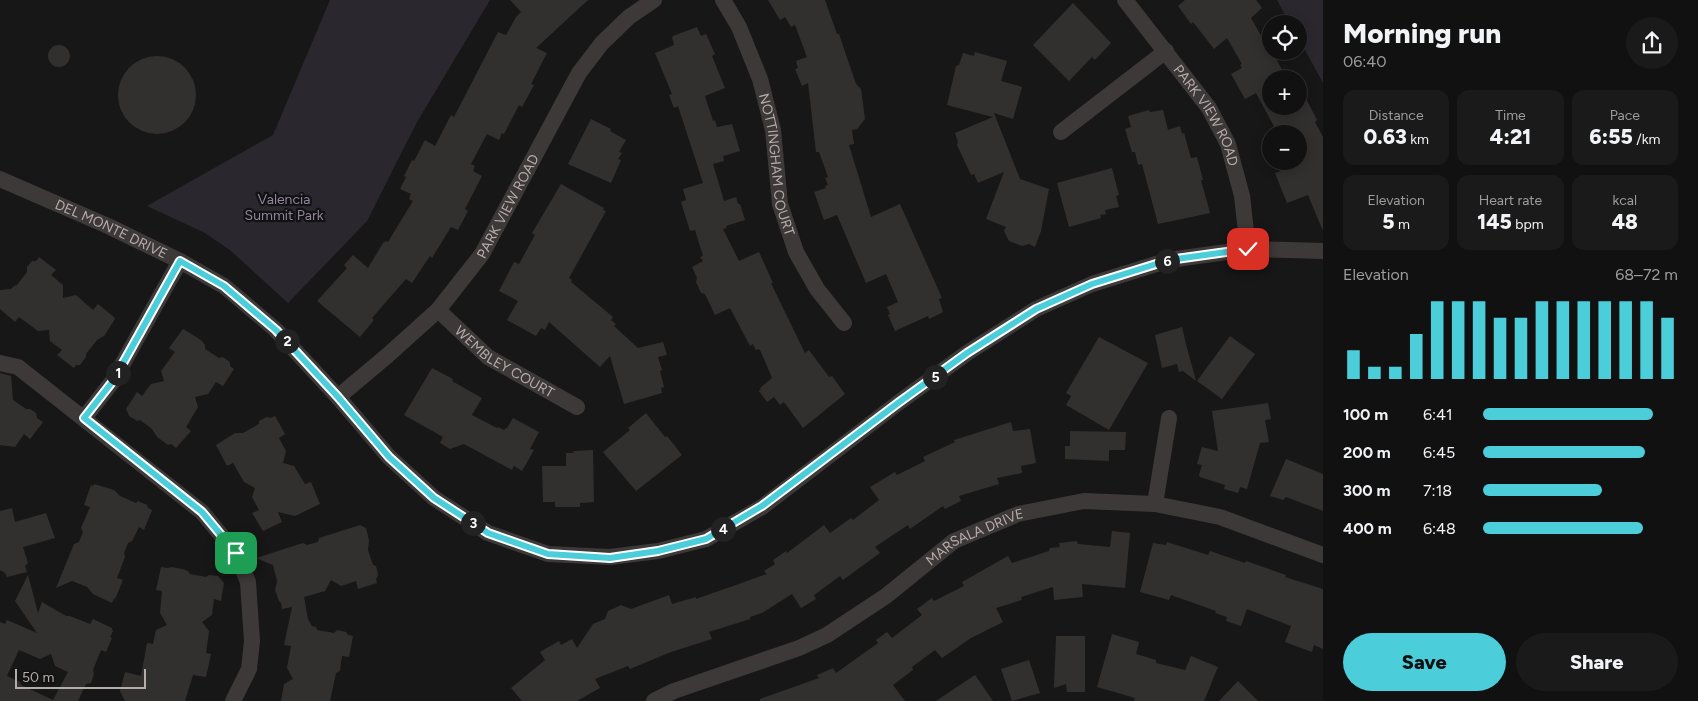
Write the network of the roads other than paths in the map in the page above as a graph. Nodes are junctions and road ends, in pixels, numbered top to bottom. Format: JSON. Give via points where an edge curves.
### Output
{"nodes":[{"id":1,"x":654,"y":0,"type":"edge"},
{"id":2,"x":722,"y":0,"type":"edge"},
{"id":3,"x":1125,"y":0,"type":"edge"},
{"id":4,"x":1166,"y":51,"type":"junction"},
{"id":5,"x":1061,"y":132,"type":"dead end"},
{"id":6,"x":0,"y":179,"type":"edge"},
{"id":7,"x":1248,"y":249,"type":"junction"},
{"id":8,"x":1323,"y":251,"type":"edge"},
{"id":9,"x":180,"y":261,"type":"junction"},
{"id":10,"x":438,"y":310,"type":"junction"},
{"id":11,"x":844,"y":323,"type":"dead end"},
{"id":12,"x":0,"y":363,"type":"edge"},
{"id":13,"x":338,"y":397,"type":"junction"},
{"id":14,"x":578,"y":407,"type":"dead end"},
{"id":15,"x":84,"y":418,"type":"junction"},
{"id":16,"x":1169,"y":418,"type":"dead end"},
{"id":17,"x":1155,"y":504,"type":"junction"},
{"id":18,"x":1323,"y":555,"type":"edge"},
{"id":19,"x":233,"y":701,"type":"edge"},
{"id":20,"x":654,"y":701,"type":"edge"}],
"edges":[{"from":1,"to":10,"type":"street","name":"PARK VIEW ROAD","via":[[629,17],[602,43],[579,73],[482,254]]},
{"from":2,"to":11,"type":"street","name":"NOTTINGHAM COURT","via":[[739,28],[760,79],[773,130],[780,204],[796,252],[817,289]]},
{"from":3,"to":4,"type":"street","name":"PARK VIEW ROAD"},
{"from":4,"to":5,"type":"street"},
{"from":4,"to":7,"type":"street","name":"PARK VIEW ROAD","via":[[1209,108],[1228,144],[1242,196]]},
{"from":6,"to":9,"type":"street","name":"DEL MONTE DRIVE"},
{"from":7,"to":8,"type":"street","name":"DEL MONTE DRIVE"},
{"from":7,"to":13,"type":"street","name":"DEL MONTE DRIVE","via":[[1169,260],[1092,284],[1036,309],[967,353],[762,506],[706,539],[658,551],[610,558],[548,554],[488,533],[434,498],[389,457]]},
{"from":9,"to":13,"type":"street","name":"DEL MONTE DRIVE","via":[[224,286],[276,330]]},
{"from":9,"to":15,"type":"street","via":[[113,381]]},
{"from":10,"to":13,"type":"street","name":"PARK VIEW ROAD"},
{"from":10,"to":14,"type":"street","name":"WEMBLEY COURT","via":[[488,357]]},
{"from":12,"to":15,"type":"street","via":[[18,367]]},
{"from":15,"to":19,"type":"street","via":[[202,512],[236,553],[248,582],[252,641],[249,669]]},
{"from":16,"to":17,"type":"street"},
{"from":17,"to":18,"type":"street","name":"MARSALA DRIVE","via":[[1220,517]]},
{"from":17,"to":20,"type":"street","name":"MARSALA DRIVE","via":[[1084,500],[1018,514],[954,541],[886,596],[828,635]]}]}
